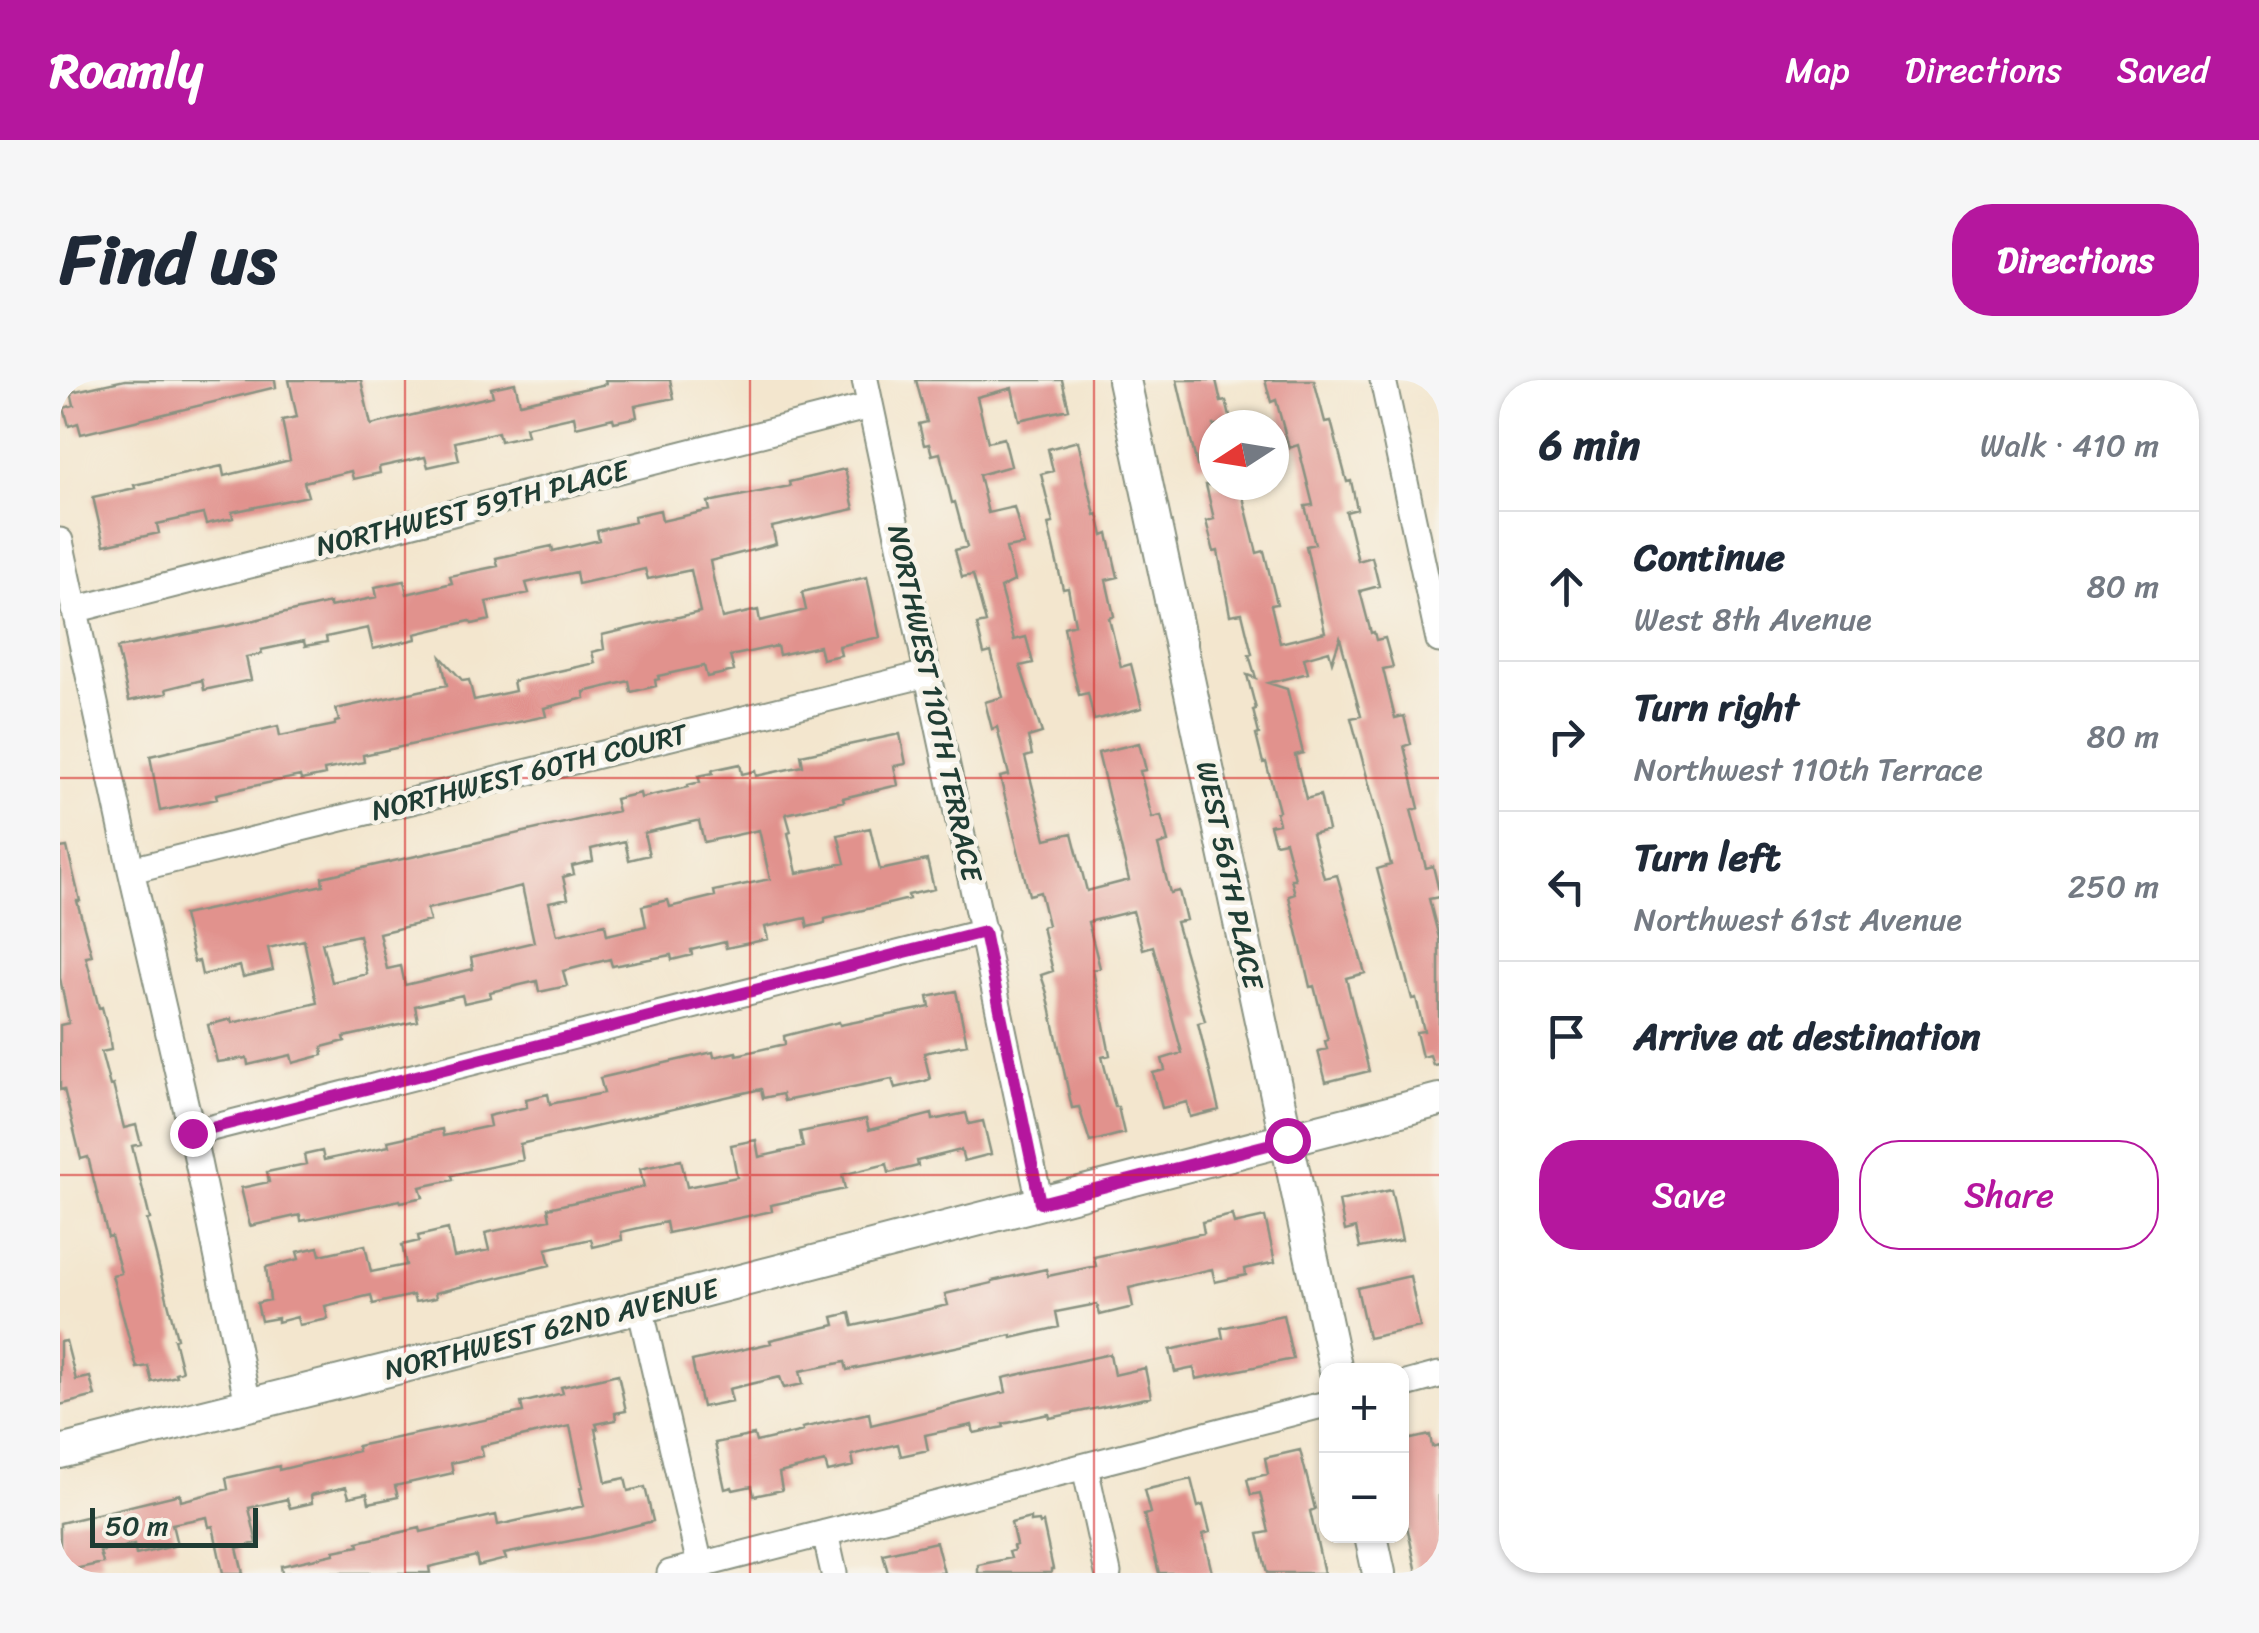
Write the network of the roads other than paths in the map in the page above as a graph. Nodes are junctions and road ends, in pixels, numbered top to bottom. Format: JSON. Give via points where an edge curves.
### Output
{"nodes":[{"id":1,"x":865,"y":380,"type":"edge"},
{"id":2,"x":1124,"y":380,"type":"edge"},
{"id":3,"x":1383,"y":380,"type":"edge"},
{"id":4,"x":870,"y":406,"type":"junction"},
{"id":5,"x":1429,"y":540,"type":"edge"},
{"id":6,"x":60,"y":541,"type":"edge"},
{"id":7,"x":74,"y":610,"type":"junction"},
{"id":8,"x":1439,"y":640,"type":"edge"},
{"id":9,"x":928,"y":674,"type":"junction"},
{"id":10,"x":131,"y":870,"type":"junction"},
{"id":11,"x":984,"y":932,"type":"junction"},
{"id":12,"x":1439,"y":1100,"type":"edge"},
{"id":13,"x":192,"y":1133,"type":"junction"},
{"id":14,"x":1287,"y":1140,"type":"junction"},
{"id":15,"x":1040,"y":1203,"type":"junction"},
{"id":16,"x":640,"y":1307,"type":"junction"},
{"id":17,"x":1335,"y":1363,"type":"edge"},
{"id":18,"x":1439,"y":1375,"type":"edge"},
{"id":19,"x":1409,"y":1383,"type":"edge"},
{"id":20,"x":248,"y":1404,"type":"junction"},
{"id":21,"x":1319,"y":1406,"type":"edge"},
{"id":22,"x":60,"y":1452,"type":"edge"},
{"id":23,"x":1085,"y":1467,"type":"junction"},
{"id":24,"x":825,"y":1533,"type":"junction"},
{"id":25,"x":1373,"y":1543,"type":"edge"},
{"id":26,"x":700,"y":1565,"type":"junction"},
{"id":27,"x":670,"y":1573,"type":"edge"},
{"id":28,"x":834,"y":1573,"type":"edge"},
{"id":29,"x":1108,"y":1573,"type":"edge"},
{"id":30,"x":1379,"y":1573,"type":"edge"}],
"edges":[{"from":1,"to":4,"type":"street","name":"NORTHWEST 110TH TERRACE"},
{"from":2,"to":14,"type":"street","name":"WEST 56TH PLACE"},
{"from":3,"to":5,"type":"street"},
{"from":4,"to":7,"type":"street","name":"NORTHWEST 59TH PLACE"},
{"from":4,"to":9,"type":"street","name":"NORTHWEST 110TH TERRACE"},
{"from":5,"to":8,"type":"street"},
{"from":6,"to":7,"type":"street"},
{"from":7,"to":10,"type":"street"},
{"from":9,"to":10,"type":"street","name":"NORTHWEST 60TH COURT"},
{"from":9,"to":11,"type":"street","name":"NORTHWEST 110TH TERRACE"},
{"from":10,"to":13,"type":"street"},
{"from":11,"to":13,"type":"street"},
{"from":11,"to":15,"type":"street","name":"NORTHWEST 110TH TERRACE"},
{"from":12,"to":14,"type":"street","name":"NORTHWEST 62ND AVENUE"},
{"from":13,"to":20,"type":"street"},
{"from":14,"to":15,"type":"street","name":"NORTHWEST 62ND AVENUE"},
{"from":14,"to":17,"type":"street","name":"WEST 56TH PLACE"},
{"from":15,"to":16,"type":"street","name":"NORTHWEST 62ND AVENUE"},
{"from":16,"to":20,"type":"street","name":"NORTHWEST 62ND AVENUE"},
{"from":16,"to":26,"type":"street"},
{"from":18,"to":19,"type":"street"},
{"from":20,"to":22,"type":"street","name":"NORTHWEST 62ND AVENUE"},
{"from":21,"to":23,"type":"street"},
{"from":23,"to":24,"type":"street"},
{"from":23,"to":29,"type":"street"},
{"from":24,"to":26,"type":"street"},
{"from":24,"to":28,"type":"street"},
{"from":25,"to":30,"type":"street"},
{"from":26,"to":27,"type":"street"}]}
